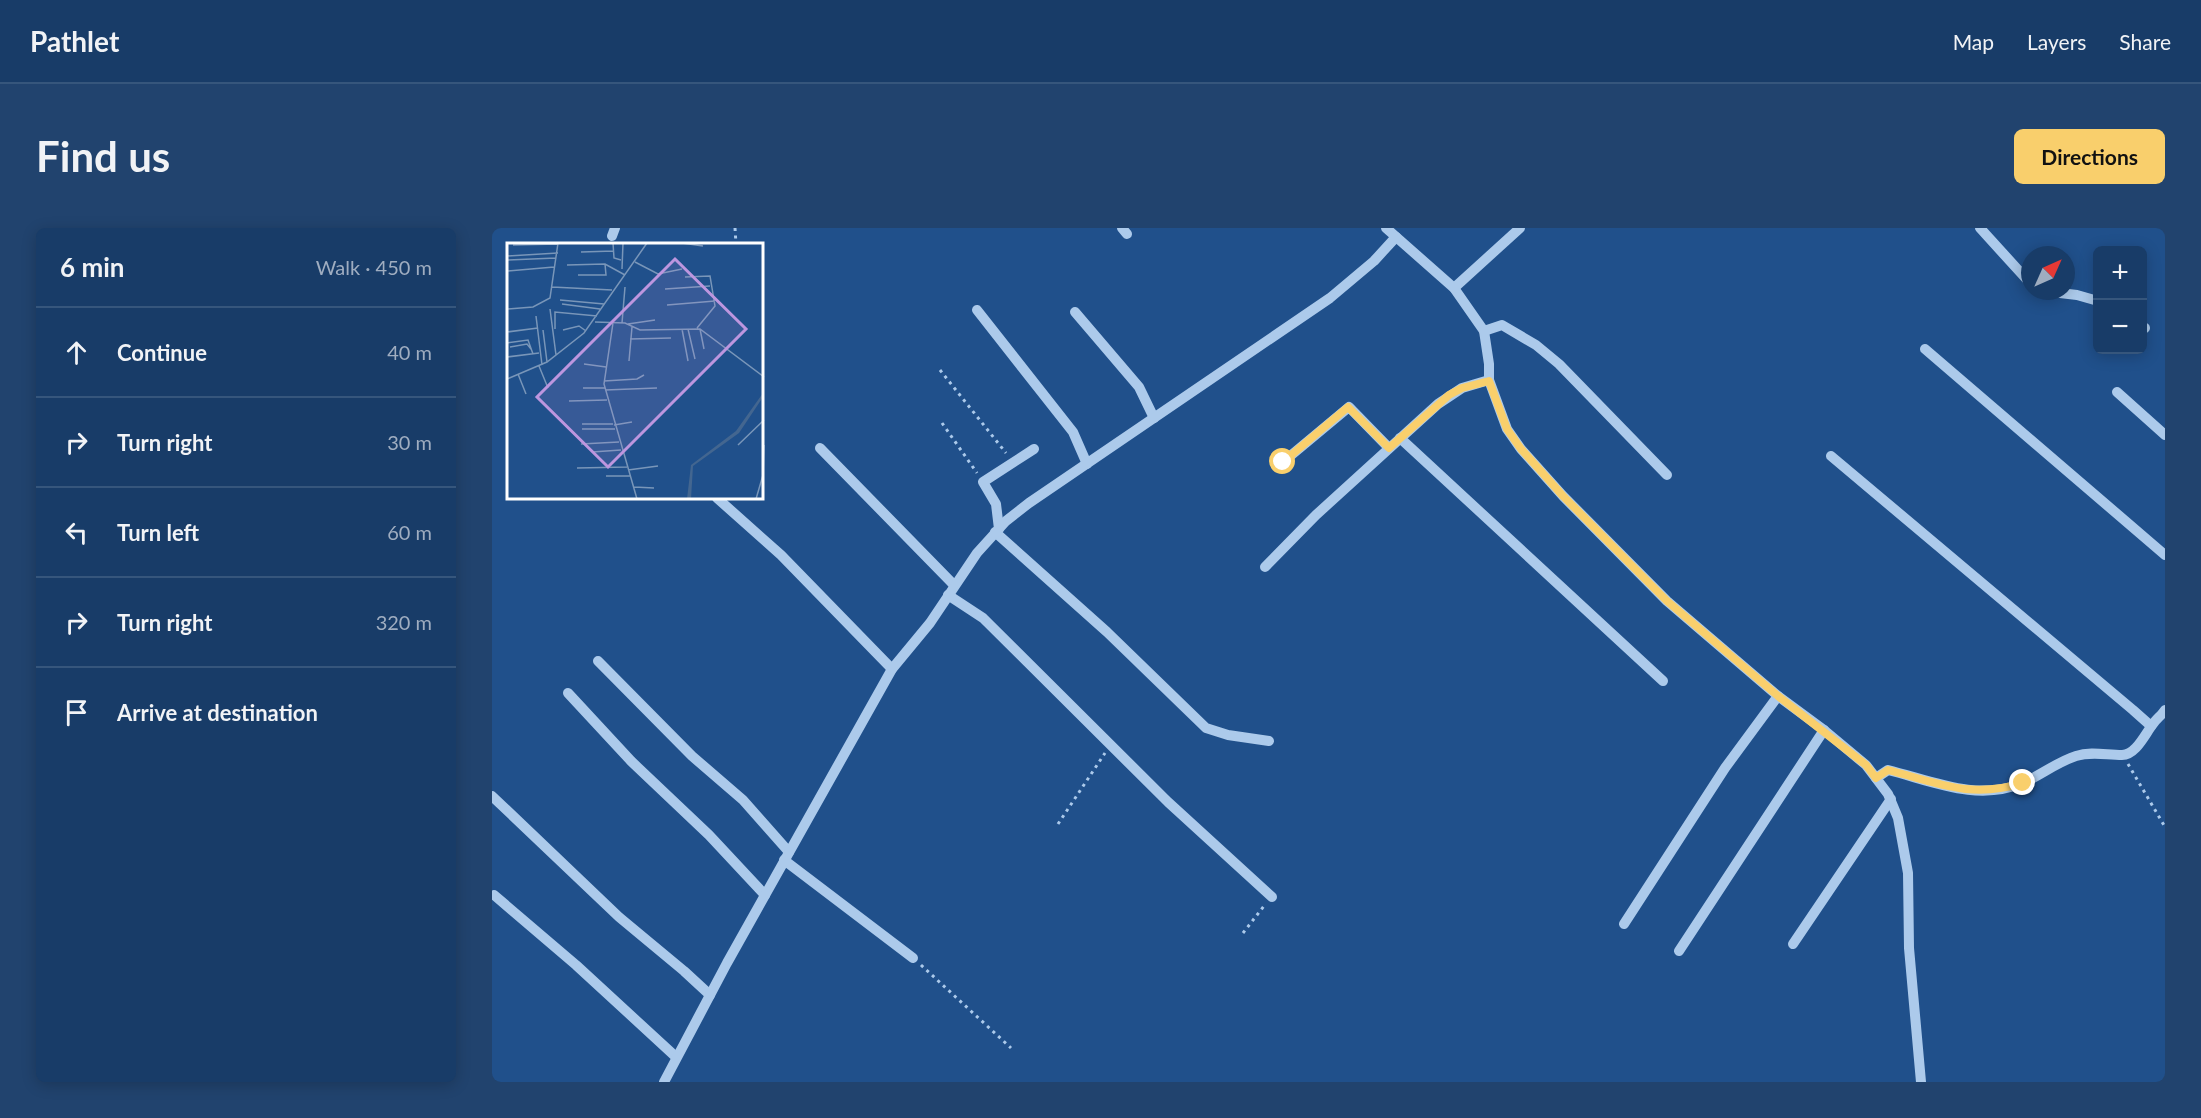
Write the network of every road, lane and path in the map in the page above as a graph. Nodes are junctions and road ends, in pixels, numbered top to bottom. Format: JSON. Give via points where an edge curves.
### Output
{"nodes":[{"id":1,"x":735,"y":228,"type":"edge"},
{"id":2,"x":1386,"y":228,"type":"edge"},
{"id":3,"x":1520,"y":228,"type":"edge"},
{"id":4,"x":1980,"y":228,"type":"edge"},
{"id":5,"x":1396,"y":237,"type":"junction"},
{"id":6,"x":736,"y":243,"type":"edge"},
{"id":7,"x":2021,"y":273,"type":"edge"},
{"id":8,"x":1454,"y":288,"type":"junction"},
{"id":9,"x":2075,"y":295,"type":"edge"},
{"id":10,"x":2094,"y":300,"type":"edge"},
{"id":11,"x":976,"y":310,"type":"dead end"},
{"id":12,"x":1075,"y":312,"type":"dead end"},
{"id":13,"x":1484,"y":331,"type":"junction"},
{"id":14,"x":1925,"y":349,"type":"dead end"},
{"id":15,"x":940,"y":370,"type":"dead end"},
{"id":16,"x":1489,"y":381,"type":"junction"},
{"id":17,"x":2117,"y":392,"type":"dead end"},
{"id":18,"x":1154,"y":418,"type":"junction"},
{"id":19,"x":942,"y":423,"type":"dead end"},
{"id":20,"x":2165,"y":435,"type":"edge"},
{"id":21,"x":1400,"y":438,"type":"junction"},
{"id":22,"x":820,"y":448,"type":"dead end"},
{"id":23,"x":1389,"y":448,"type":"junction"},
{"id":24,"x":1034,"y":449,"type":"dead end"},
{"id":25,"x":1831,"y":456,"type":"dead end"},
{"id":26,"x":1013,"y":462,"type":"junction"},
{"id":27,"x":1283,"y":462,"type":"dead end"},
{"id":28,"x":1087,"y":464,"type":"junction"},
{"id":29,"x":1667,"y":475,"type":"dead end"},
{"id":30,"x":983,"y":482,"type":"junction"},
{"id":31,"x":719,"y":500,"type":"edge"},
{"id":32,"x":997,"y":530,"type":"junction"},
{"id":33,"x":2165,"y":555,"type":"edge"},
{"id":34,"x":1265,"y":567,"type":"dead end"},
{"id":35,"x":951,"y":590,"type":"junction"},
{"id":36,"x":598,"y":661,"type":"dead end"},
{"id":37,"x":892,"y":669,"type":"junction"},
{"id":38,"x":1663,"y":681,"type":"dead end"},
{"id":39,"x":568,"y":693,"type":"dead end"},
{"id":40,"x":1778,"y":696,"type":"junction"},
{"id":41,"x":2165,"y":710,"type":"edge"},
{"id":42,"x":2151,"y":726,"type":"junction"},
{"id":43,"x":1824,"y":730,"type":"junction"},
{"id":44,"x":1269,"y":741,"type":"dead end"},
{"id":45,"x":1110,"y":744,"type":"junction"},
{"id":46,"x":2124,"y":755,"type":"junction"},
{"id":47,"x":1876,"y":778,"type":"junction"},
{"id":48,"x":492,"y":796,"type":"edge"},
{"id":49,"x":1891,"y":799,"type":"junction"},
{"id":50,"x":1058,"y":824,"type":"dead end"},
{"id":51,"x":2165,"y":827,"type":"edge"},
{"id":52,"x":787,"y":856,"type":"junction"},
{"id":53,"x":494,"y":895,"type":"dead end"},
{"id":54,"x":765,"y":895,"type":"junction"},
{"id":55,"x":1272,"y":897,"type":"joint"},
{"id":56,"x":1624,"y":924,"type":"dead end"},
{"id":57,"x":1243,"y":933,"type":"dead end"},
{"id":58,"x":1793,"y":944,"type":"dead end"},
{"id":59,"x":1679,"y":951,"type":"dead end"},
{"id":60,"x":913,"y":958,"type":"joint"},
{"id":61,"x":710,"y":995,"type":"junction"},
{"id":62,"x":1011,"y":1048,"type":"dead end"},
{"id":63,"x":676,"y":1057,"type":"junction"},
{"id":64,"x":664,"y":1082,"type":"edge"},
{"id":65,"x":1921,"y":1082,"type":"edge"}],
"edges":[{"from":1,"to":6,"type":"path"},
{"from":2,"to":5,"type":"street"},
{"from":3,"to":8,"type":"street"},
{"from":4,"to":7,"type":"street"},
{"from":5,"to":8,"type":"street"},
{"from":5,"to":18,"type":"street","via":[[1330,298]]},
{"from":8,"to":13,"type":"street"},
{"from":9,"to":10,"type":"street"},
{"from":11,"to":28,"type":"street","via":[[1073,432]]},
{"from":12,"to":18,"type":"street","via":[[1140,387]]},
{"from":13,"to":16,"type":"street"},
{"from":13,"to":29,"type":"street","via":[[1502,325],[1550,355]]},
{"from":14,"to":33,"type":"street"},
{"from":15,"to":26,"type":"path"},
{"from":16,"to":21,"type":"street","via":[[1449,395]]},
{"from":16,"to":40,"type":"street","via":[[1507,429],[1563,496],[1667,601]]},
{"from":17,"to":20,"type":"street"},
{"from":18,"to":28,"type":"street"},
{"from":19,"to":30,"type":"path"},
{"from":21,"to":23,"type":"street"},
{"from":21,"to":38,"type":"street"},
{"from":22,"to":35,"type":"street"},
{"from":23,"to":27,"type":"street","via":[[1348,407]]},
{"from":23,"to":34,"type":"street"},
{"from":24,"to":26,"type":"street"},
{"from":25,"to":42,"type":"street"},
{"from":26,"to":30,"type":"street"},
{"from":28,"to":32,"type":"street"},
{"from":30,"to":32,"type":"street","via":[[996,504]]},
{"from":31,"to":37,"type":"street","via":[[781,555]]},
{"from":32,"to":35,"type":"street"},
{"from":32,"to":44,"type":"street","via":[[1206,728]]},
{"from":35,"to":37,"type":"street"},
{"from":35,"to":45,"type":"street"},
{"from":36,"to":52,"type":"street","via":[[692,756],[743,800]]},
{"from":37,"to":52,"type":"street"},
{"from":39,"to":54,"type":"street"},
{"from":40,"to":43,"type":"street"},
{"from":40,"to":56,"type":"street","via":[[1725,768]]},
{"from":41,"to":42,"type":"street"},
{"from":42,"to":46,"type":"street","via":[[2135,749]]},
{"from":43,"to":47,"type":"street"},
{"from":43,"to":59,"type":"street"},
{"from":45,"to":50,"type":"path"},
{"from":45,"to":55,"type":"street"},
{"from":46,"to":47,"type":"street","via":[[2077,756],[2023,783],[1988,790],[1956,789],[1888,770]]},
{"from":46,"to":51,"type":"path"},
{"from":47,"to":49,"type":"street"},
{"from":48,"to":61,"type":"street","via":[[620,917]]},
{"from":49,"to":58,"type":"street"},
{"from":49,"to":65,"type":"street","via":[[1908,873]]},
{"from":52,"to":54,"type":"street"},
{"from":52,"to":60,"type":"street"},
{"from":53,"to":63,"type":"street"},
{"from":54,"to":61,"type":"street"},
{"from":55,"to":57,"type":"path"},
{"from":60,"to":62,"type":"path"},
{"from":61,"to":63,"type":"street"},
{"from":63,"to":64,"type":"street"}]}
